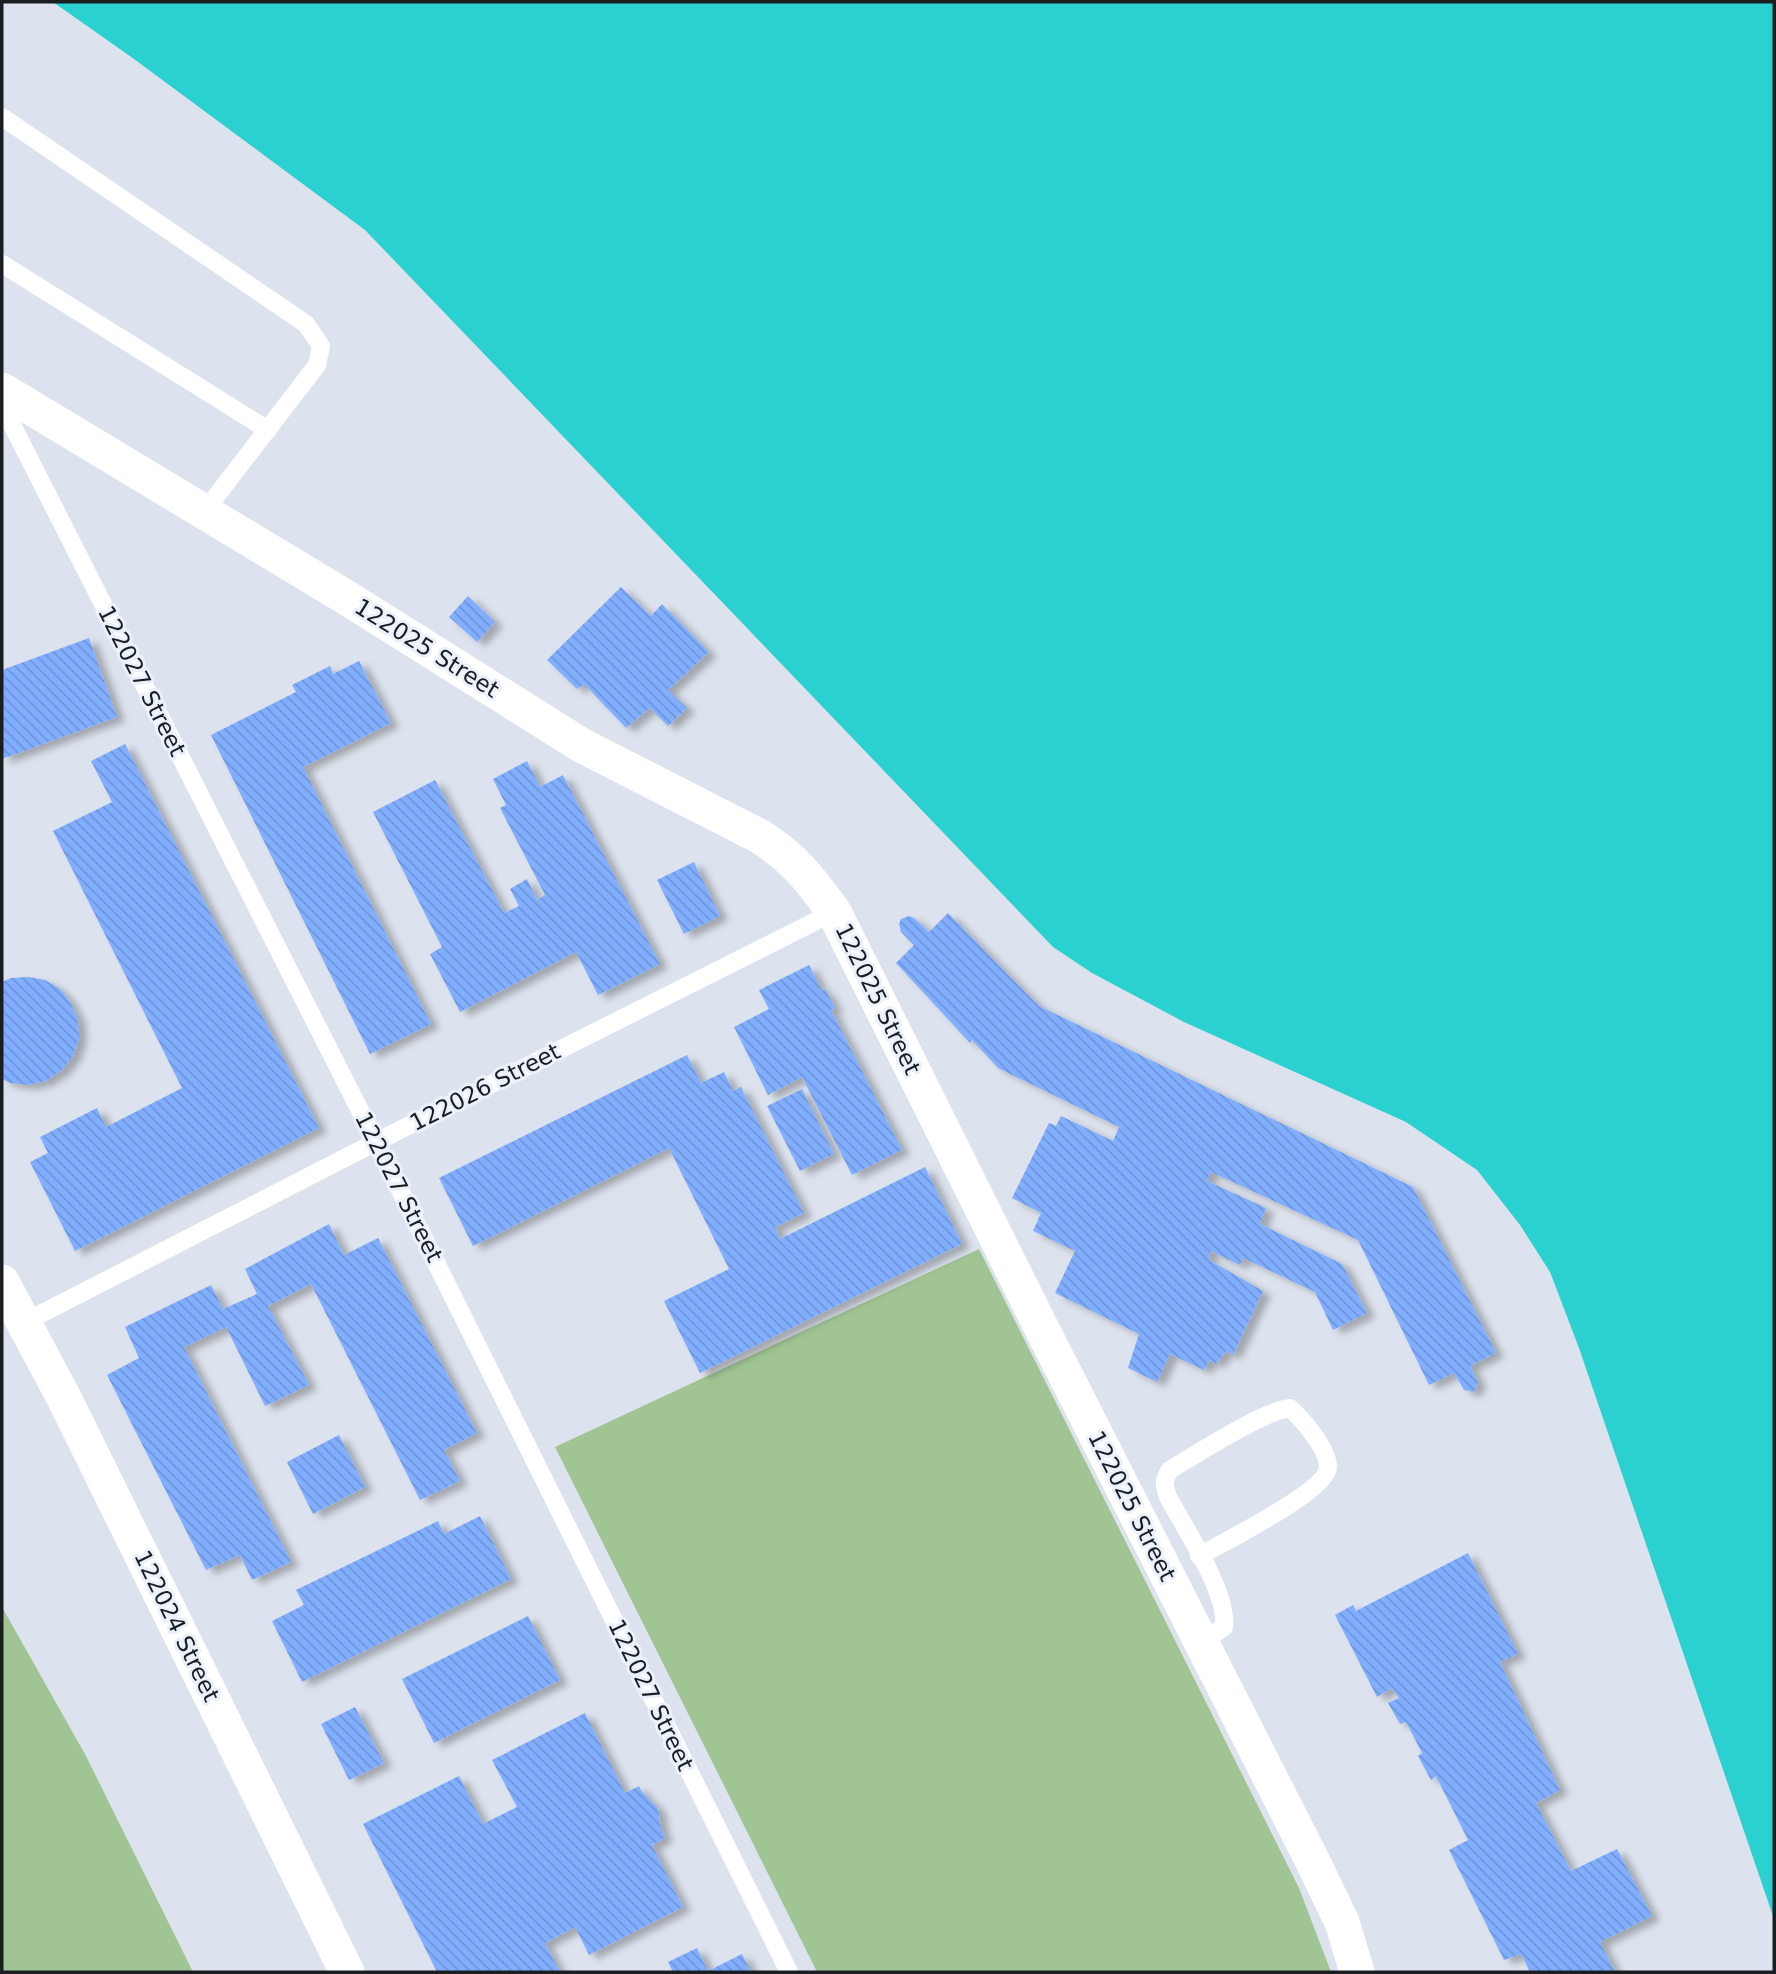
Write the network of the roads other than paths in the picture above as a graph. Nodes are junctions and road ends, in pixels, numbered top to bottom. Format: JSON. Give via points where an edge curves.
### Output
{"nodes":[{"id":1,"x":2,"y":117,"type":"edge"},
{"id":2,"x":2,"y":264,"type":"edge"},
{"id":3,"x":2,"y":390,"type":"edge"},
{"id":4,"x":2,"y":405,"type":"edge"},
{"id":5,"x":268,"y":430,"type":"junction"},
{"id":6,"x":204,"y":512,"type":"junction"},
{"id":7,"x":834,"y":912,"type":"junction"},
{"id":8,"x":376,"y":1142,"type":"junction"},
{"id":9,"x":2,"y":1282,"type":"edge"},
{"id":10,"x":24,"y":1322,"type":"junction"},
{"id":11,"x":1199,"y":1556,"type":"junction"},
{"id":12,"x":1201,"y":1643,"type":"junction"},
{"id":13,"x":347,"y":1972,"type":"edge"},
{"id":14,"x":789,"y":1972,"type":"edge"},
{"id":15,"x":1357,"y":1972,"type":"edge"}],
"edges":[{"from":1,"to":5,"type":"lane","via":[[306,324],[321,346],[317,365]]},
{"from":2,"to":5,"type":"lane"},
{"from":3,"to":6,"type":"street","name":"122025 Street"},
{"from":4,"to":8,"type":"lane","name":"122027 Street"},
{"from":5,"to":6,"type":"lane"},
{"from":6,"to":7,"type":"street","name":"122025 Street","via":[[581,745],[782,851],[808,875]]},
{"from":7,"to":8,"type":"lane","name":"122026 Street"},
{"from":7,"to":12,"type":"street","name":"122025 Street"},
{"from":8,"to":10,"type":"lane","name":"122026 Street"},
{"from":8,"to":14,"type":"lane","name":"122027 Street"},
{"from":9,"to":10,"type":"street","name":"122024 Street"},
{"from":10,"to":13,"type":"street","name":"122024 Street"},
{"from":11,"to":11,"type":"lane","via":[[1168,1497],[1165,1477],[1255,1422],[1290,1408],[1306,1423],[1323,1453],[1328,1466],[1325,1476],[1285,1507]]},
{"from":11,"to":12,"type":"lane","via":[[1225,1612],[1224,1626]]},
{"from":12,"to":15,"type":"street","name":"122025 Street","via":[[1342,1922]]}]}
